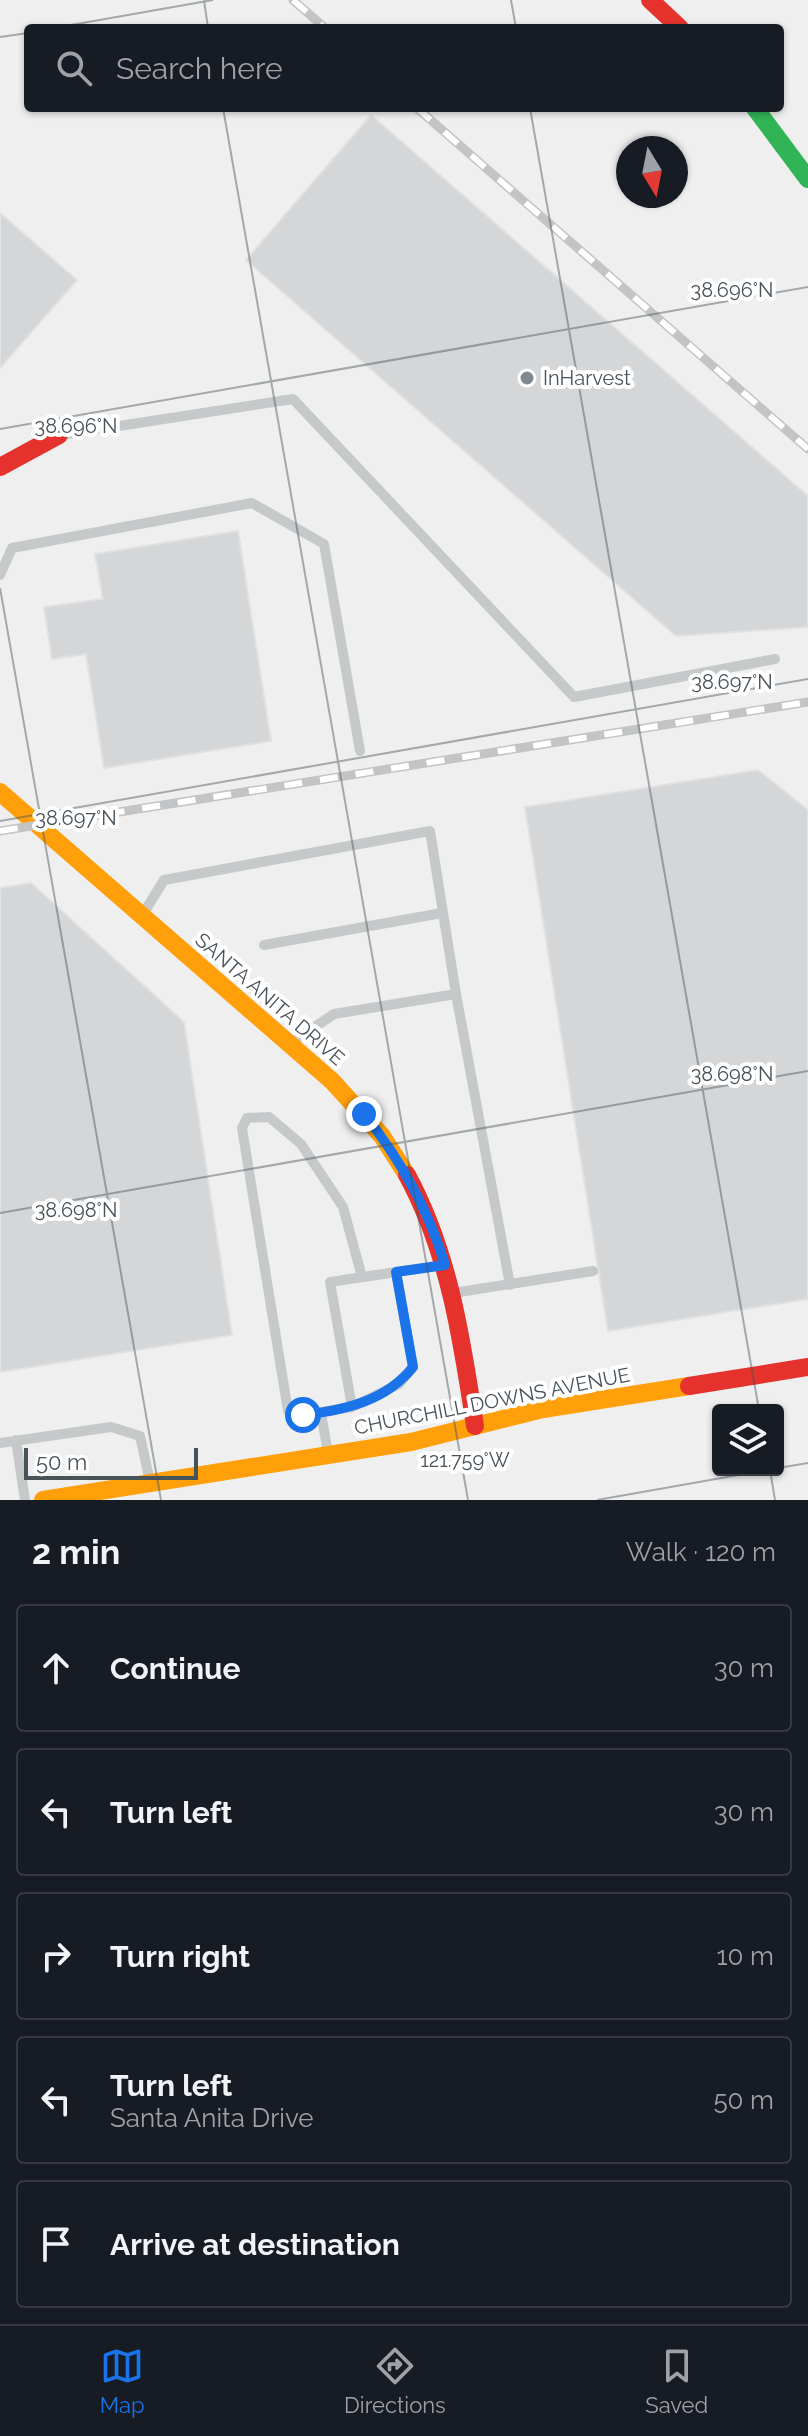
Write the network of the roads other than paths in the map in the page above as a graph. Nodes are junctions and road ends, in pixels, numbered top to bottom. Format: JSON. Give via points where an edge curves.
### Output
{"nodes":[{"id":1,"x":650,"y":0,"type":"edge"},
{"id":2,"x":676,"y":24,"type":"edge"},
{"id":3,"x":758,"y":112,"type":"edge"},
{"id":4,"x":808,"y":179,"type":"edge"},
{"id":5,"x":59,"y":435,"type":"joint"},
{"id":6,"x":0,"y":467,"type":"edge"},
{"id":7,"x":0,"y":575,"type":"edge"},
{"id":8,"x":775,"y":659,"type":"dead end"},
{"id":9,"x":360,"y":751,"type":"dead end"},
{"id":10,"x":0,"y":792,"type":"edge"},
{"id":11,"x":442,"y":913,"type":"junction"},
{"id":12,"x":142,"y":916,"type":"junction"},
{"id":13,"x":264,"y":945,"type":"dead end"},
{"id":14,"x":456,"y":994,"type":"junction"},
{"id":15,"x":289,"y":1044,"type":"junction"},
{"id":16,"x":445,"y":1265,"type":"junction"},
{"id":17,"x":593,"y":1271,"type":"dead end"},
{"id":18,"x":396,"y":1272,"type":"junction"},
{"id":19,"x":362,"y":1277,"type":"junction"},
{"id":20,"x":510,"y":1285,"type":"junction"},
{"id":21,"x":453,"y":1293,"type":"junction"},
{"id":22,"x":808,"y":1367,"type":"edge"},
{"id":23,"x":352,"y":1407,"type":"junction"},
{"id":24,"x":321,"y":1413,"type":"junction"},
{"id":25,"x":475,"y":1426,"type":"junction"},
{"id":26,"x":16,"y":1440,"type":"junction"},
{"id":27,"x":0,"y":1443,"type":"edge"},
{"id":28,"x":328,"y":1455,"type":"junction"},
{"id":29,"x":151,"y":1483,"type":"junction"},
{"id":30,"x":25,"y":1500,"type":"edge"},
{"id":31,"x":43,"y":1500,"type":"edge"}],
"edges":[{"from":1,"to":2,"type":"main road"},
{"from":3,"to":4,"type":"main road"},
{"from":5,"to":6,"type":"main road"},
{"from":5,"to":8,"type":"lane","via":[[293,399],[574,697]]},
{"from":7,"to":9,"type":"lane","via":[[12,548],[252,503],[324,544]]},
{"from":10,"to":12,"type":"main road","name":"SANTA ANITA DRIVE"},
{"from":11,"to":12,"type":"lane","via":[[430,831],[164,880]]},
{"from":11,"to":13,"type":"lane"},
{"from":11,"to":14,"type":"lane"},
{"from":12,"to":15,"type":"main road","name":"SANTA ANITA DRIVE"},
{"from":14,"to":15,"type":"lane","via":[[334,1014]]},
{"from":14,"to":20,"type":"lane"},
{"from":15,"to":16,"type":"main road","name":"SANTA ANITA DRIVE","via":[[332,1081],[389,1145],[415,1189]]},
{"from":16,"to":18,"type":"lane"},
{"from":16,"to":21,"type":"main road","name":"SANTA ANITA DRIVE"},
{"from":17,"to":20,"type":"lane"},
{"from":18,"to":19,"type":"lane"},
{"from":18,"to":23,"type":"lane","via":[[413,1367],[399,1384]]},
{"from":19,"to":23,"type":"lane","via":[[330,1282]]},
{"from":19,"to":24,"type":"lane","via":[[343,1207],[301,1144],[269,1117],[247,1118],[242,1128],[288,1411]]},
{"from":20,"to":21,"type":"lane"},
{"from":21,"to":25,"type":"main road","name":"SANTA ANITA DRIVE"},
{"from":22,"to":25,"type":"main road","name":"CHURCHILL DOWNS AVENUE","via":[[543,1409]]},
{"from":23,"to":24,"type":"lane"},
{"from":24,"to":28,"type":"lane"},
{"from":25,"to":28,"type":"main road","name":"CHURCHILL DOWNS AVENUE"},
{"from":26,"to":27,"type":"lane"},
{"from":26,"to":29,"type":"lane","via":[[111,1427],[140,1436]]},
{"from":26,"to":30,"type":"lane"},
{"from":28,"to":29,"type":"main road","name":"CHURCHILL DOWNS AVENUE"},
{"from":29,"to":31,"type":"main road","name":"CHURCHILL DOWNS AVENUE"}]}
